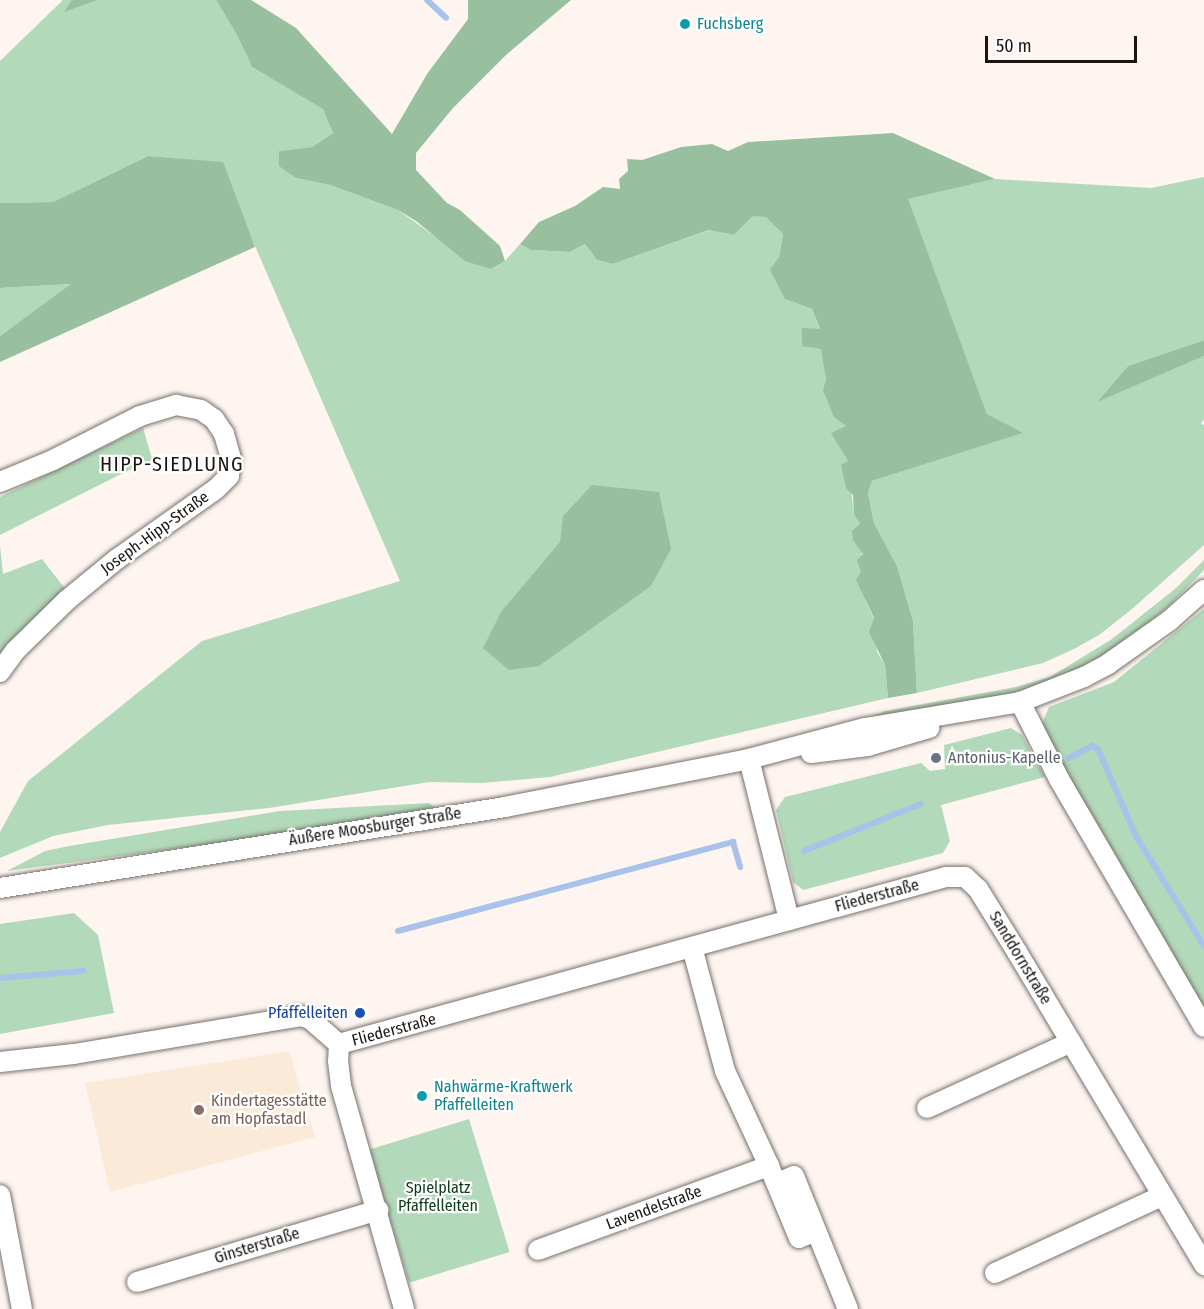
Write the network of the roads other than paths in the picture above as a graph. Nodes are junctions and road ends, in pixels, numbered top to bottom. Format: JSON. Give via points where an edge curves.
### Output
{"nodes":[{"id":1,"x":0,"y":482,"type":"edge"},
{"id":2,"x":1204,"y":590,"type":"edge"},
{"id":3,"x":0,"y":672,"type":"edge"},
{"id":4,"x":1014,"y":704,"type":"junction"},
{"id":5,"x":749,"y":759,"type":"junction"},
{"id":6,"x":965,"y":877,"type":"joint"},
{"id":7,"x":0,"y":888,"type":"edge"},
{"id":8,"x":789,"y":920,"type":"junction"},
{"id":9,"x":692,"y":947,"type":"junction"},
{"id":10,"x":1204,"y":1027,"type":"edge"},
{"id":11,"x":1071,"y":1042,"type":"junction"},
{"id":12,"x":339,"y":1044,"type":"junction"},
{"id":13,"x":0,"y":1062,"type":"edge"},
{"id":14,"x":927,"y":1108,"type":"dead end"},
{"id":15,"x":773,"y":1175,"type":"junction"},
{"id":16,"x":0,"y":1195,"type":"edge"},
{"id":17,"x":1162,"y":1196,"type":"junction"},
{"id":18,"x":378,"y":1210,"type":"junction"},
{"id":19,"x":538,"y":1250,"type":"dead end"},
{"id":20,"x":1204,"y":1265,"type":"edge"},
{"id":21,"x":995,"y":1273,"type":"dead end"},
{"id":22,"x":137,"y":1282,"type":"dead end"},
{"id":23,"x":22,"y":1309,"type":"edge"},
{"id":24,"x":404,"y":1309,"type":"edge"},
{"id":25,"x":848,"y":1309,"type":"edge"}],
"edges":[{"from":1,"to":3,"type":"street","name":"Joseph-Hipp-Straße","via":[[140,416],[176,405],[201,410],[214,419],[224,434],[231,459],[229,476],[216,489],[117,559],[67,600],[15,651]]},
{"from":2,"to":4,"type":"street","name":"Äußere Moosburger Straße","via":[[1169,621],[1108,664]]},
{"from":4,"to":5,"type":"street","name":"Äußere Moosburger Straße","via":[[865,728]]},
{"from":4,"to":10,"type":"street"},
{"from":5,"to":7,"type":"street","name":"Äußere Moosburger Straße","via":[[505,807]]},
{"from":5,"to":8,"type":"street"},
{"from":6,"to":8,"type":"street","name":"Fliederstraße","via":[[946,877]]},
{"from":6,"to":11,"type":"street","name":"Sanddornstraße","via":[[978,889]]},
{"from":8,"to":9,"type":"street","name":"Fliederstraße"},
{"from":9,"to":12,"type":"street","name":"Fliederstraße"},
{"from":9,"to":15,"type":"street","via":[[725,1071]]},
{"from":11,"to":14,"type":"street"},
{"from":11,"to":17,"type":"street","name":"Sanddornstraße"},
{"from":12,"to":13,"type":"street","name":"Fliederstraße","via":[[301,1016],[74,1054]]},
{"from":12,"to":18,"type":"street","via":[[341,1086]]},
{"from":15,"to":19,"type":"street","name":"Lavendelstraße"},
{"from":15,"to":25,"type":"street","name":"Lavendelstraße","via":[[794,1176]]},
{"from":16,"to":23,"type":"street"},
{"from":17,"to":20,"type":"street","name":"Sanddornstraße"},
{"from":17,"to":21,"type":"street"},
{"from":18,"to":22,"type":"street","name":"Ginsterstraße"},
{"from":18,"to":24,"type":"street"}]}
